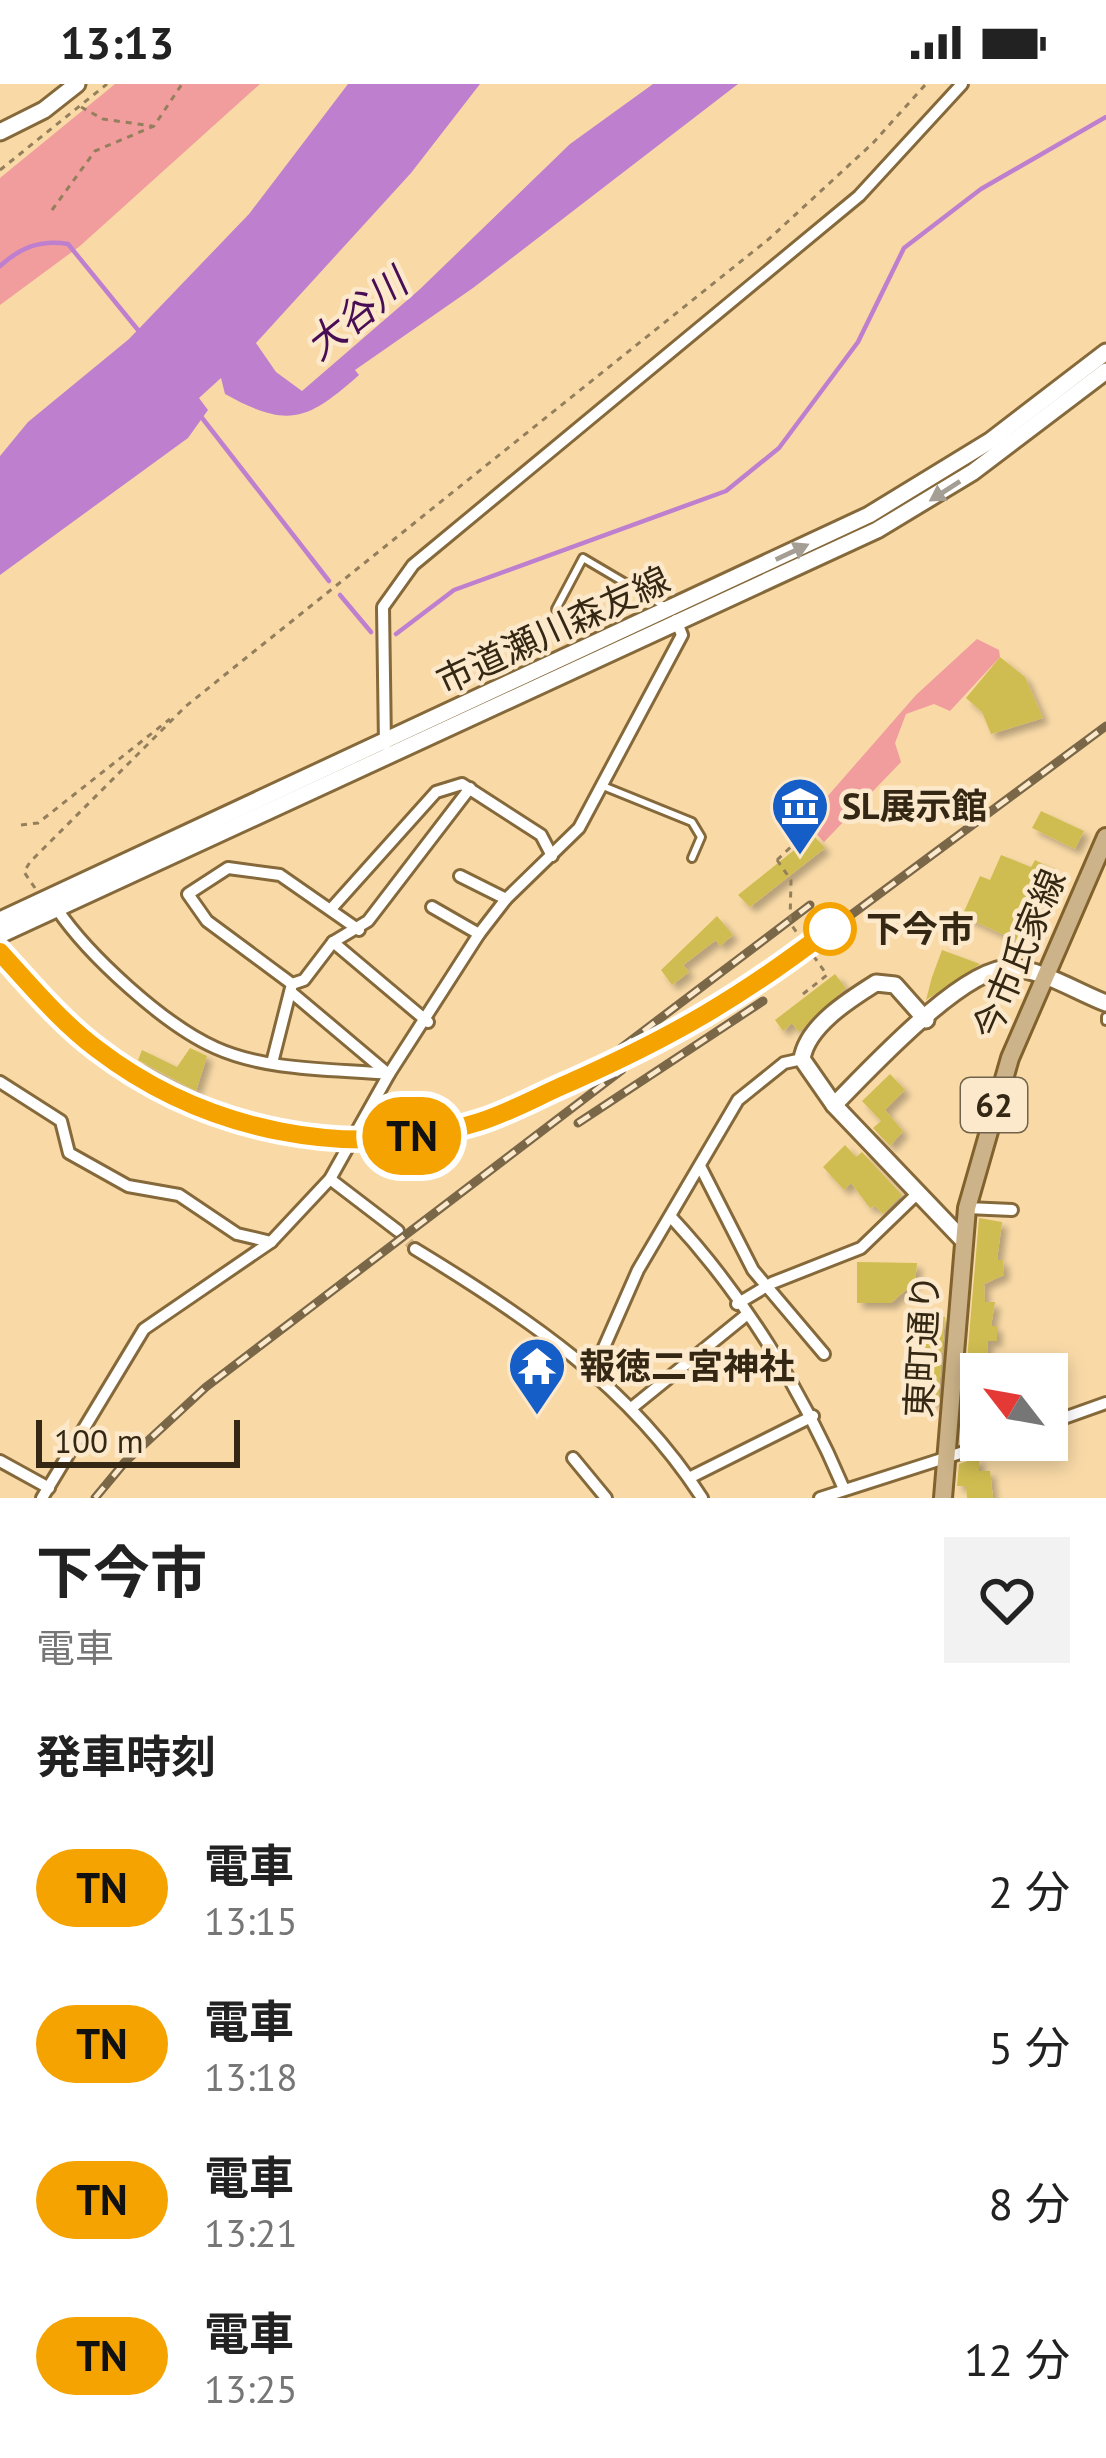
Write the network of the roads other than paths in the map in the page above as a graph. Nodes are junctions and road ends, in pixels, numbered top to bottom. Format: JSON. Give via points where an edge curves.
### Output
{"nodes":[{"id":1,"x":76,"y":84,"type":"edge"},
{"id":2,"x":962,"y":84,"type":"edge"},
{"id":3,"x":3,"y":139,"type":"edge"},
{"id":4,"x":1106,"y":352,"type":"edge"},
{"id":5,"x":1106,"y":371,"type":"edge"},
{"id":6,"x":556,"y":609,"type":"dead end"},
{"id":7,"x":673,"y":616,"type":"junction"},
{"id":8,"x":386,"y":751,"type":"junction"},
{"id":9,"x":603,"y":786,"type":"junction"},
{"id":10,"x":470,"y":788,"type":"junction"},
{"id":11,"x":1106,"y":837,"type":"edge"},
{"id":12,"x":552,"y":856,"type":"junction"},
{"id":13,"x":692,"y":858,"type":"dead end"},
{"id":14,"x":460,"y":876,"type":"dead end"},
{"id":15,"x":506,"y":899,"type":"junction"},
{"id":16,"x":432,"y":907,"type":"dead end"},
{"id":17,"x":57,"y":909,"type":"junction"},
{"id":18,"x":331,"y":909,"type":"junction"},
{"id":19,"x":0,"y":920,"type":"edge"},
{"id":20,"x":359,"y":930,"type":"junction"},
{"id":21,"x":479,"y":934,"type":"junction"},
{"id":22,"x":0,"y":935,"type":"edge"},
{"id":23,"x":333,"y":942,"type":"junction"},
{"id":24,"x":1046,"y":979,"type":"junction"},
{"id":25,"x":292,"y":988,"type":"junction"},
{"id":26,"x":1098,"y":994,"type":"edge"},
{"id":27,"x":1106,"y":1003,"type":"edge"},
{"id":28,"x":926,"y":1020,"type":"junction"},
{"id":29,"x":428,"y":1022,"type":"junction"},
{"id":30,"x":802,"y":1059,"type":"junction"},
{"id":31,"x":272,"y":1063,"type":"junction"},
{"id":32,"x":388,"y":1075,"type":"junction"},
{"id":33,"x":0,"y":1082,"type":"edge"},
{"id":34,"x":834,"y":1105,"type":"junction"},
{"id":35,"x":701,"y":1168,"type":"junction"},
{"id":36,"x":330,"y":1179,"type":"junction"},
{"id":37,"x":919,"y":1192,"type":"junction"},
{"id":38,"x":967,"y":1208,"type":"junction"},
{"id":39,"x":1012,"y":1210,"type":"dead end"},
{"id":40,"x":671,"y":1217,"type":"junction"},
{"id":41,"x":398,"y":1231,"type":"tunnel mouth"},
{"id":42,"x":962,"y":1238,"type":"junction"},
{"id":43,"x":271,"y":1242,"type":"junction"},
{"id":44,"x":415,"y":1249,"type":"tunnel mouth"},
{"id":45,"x":766,"y":1286,"type":"junction"},
{"id":46,"x":737,"y":1304,"type":"junction"},
{"id":47,"x":745,"y":1316,"type":"junction"},
{"id":48,"x":824,"y":1354,"type":"dead end"},
{"id":49,"x":594,"y":1370,"type":"junction"},
{"id":50,"x":1106,"y":1402,"type":"edge"},
{"id":51,"x":634,"y":1406,"type":"junction"},
{"id":52,"x":813,"y":1415,"type":"junction"},
{"id":53,"x":1068,"y":1416,"type":"edge"},
{"id":54,"x":960,"y":1452,"type":"edge"},
{"id":55,"x":948,"y":1456,"type":"junction"},
{"id":56,"x":573,"y":1458,"type":"dead end"},
{"id":57,"x":0,"y":1461,"type":"edge"},
{"id":58,"x":689,"y":1478,"type":"junction"},
{"id":59,"x":863,"y":1482,"type":"junction"},
{"id":60,"x":844,"y":1489,"type":"junction"},
{"id":61,"x":45,"y":1493,"type":"edge"},
{"id":62,"x":606,"y":1498,"type":"edge"},
{"id":63,"x":703,"y":1498,"type":"edge"},
{"id":64,"x":820,"y":1498,"type":"edge"},
{"id":65,"x":867,"y":1498,"type":"edge"},
{"id":66,"x":944,"y":1498,"type":"edge"}],
"edges":[{"from":1,"to":3,"type":"street"},
{"from":2,"to":8,"type":"street","via":[[859,196],[413,566],[383,607]]},
{"from":7,"to":4,"type":"street","name":"市道瀬川森友線","one_way":true,"via":[[990,441]]},
{"from":5,"to":7,"type":"street","name":"市道瀬川森友線","one_way":true,"via":[[934,498]]},
{"from":6,"to":7,"type":"lane","via":[[583,558]]},
{"from":7,"to":8,"type":"street","name":"市道瀬川森友線"},
{"from":7,"to":9,"type":"street","via":[[682,635]]},
{"from":8,"to":17,"type":"street","name":"市道瀬川森友線"},
{"from":8,"to":19,"type":"street","name":"市道瀬川森友線"},
{"from":9,"to":12,"type":"street"},
{"from":9,"to":13,"type":"lane","via":[[692,822],[701,837]]},
{"from":10,"to":12,"type":"street","via":[[542,835]]},
{"from":10,"to":18,"type":"street","via":[[436,792]]},
{"from":10,"to":20,"type":"street"},
{"from":11,"to":24,"type":"main road","name":"今市氏家線","number":"62"},
{"from":12,"to":15,"type":"street"},
{"from":14,"to":15,"type":"street"},
{"from":15,"to":21,"type":"street"},
{"from":16,"to":21,"type":"street"},
{"from":17,"to":22,"type":"street","name":"市道瀬川森友線"},
{"from":17,"to":31,"type":"street","via":[[130,987],[176,1022],[216,1048]]},
{"from":18,"to":20,"type":"street"},
{"from":18,"to":25,"type":"street","via":[[280,875],[228,868],[188,894],[207,921]]},
{"from":20,"to":23,"type":"street"},
{"from":21,"to":29,"type":"street"},
{"from":23,"to":25,"type":"street"},
{"from":23,"to":29,"type":"street"},
{"from":24,"to":26,"type":"street"},
{"from":24,"to":28,"type":"street","via":[[992,971]]},
{"from":24,"to":38,"type":"main road","name":"今市氏家線","number":"62","via":[[997,1095]]},
{"from":25,"to":31,"type":"street"},
{"from":25,"to":32,"type":"street"},
{"from":26,"to":27,"type":"street"},
{"from":28,"to":30,"type":"street","via":[[895,985],[876,983],[819,1028]]},
{"from":28,"to":34,"type":"street"},
{"from":29,"to":32,"type":"street"},
{"from":30,"to":34,"type":"street","name":"東町通り"},
{"from":30,"to":35,"type":"street","via":[[784,1063],[738,1100]]},
{"from":31,"to":32,"type":"street"},
{"from":32,"to":36,"type":"street"},
{"from":33,"to":43,"type":"street","via":[[61,1121],[69,1153],[128,1186],[179,1195],[237,1234]]},
{"from":34,"to":37,"type":"street","name":"東町通り"},
{"from":35,"to":40,"type":"street"},
{"from":35,"to":45,"type":"street"},
{"from":36,"to":41,"type":"street"},
{"from":36,"to":43,"type":"street"},
{"from":37,"to":42,"type":"street","name":"東町通り"},
{"from":37,"to":45,"type":"street","via":[[861,1248]]},
{"from":38,"to":39,"type":"street"},
{"from":38,"to":42,"type":"main road","name":"今市氏家線","number":"62"},
{"from":40,"to":46,"type":"street"},
{"from":40,"to":49,"type":"street"},
{"from":42,"to":55,"type":"main road","name":"東町通り","number":"62"},
{"from":43,"to":61,"type":"street","via":[[144,1330]]},
{"from":44,"to":49,"type":"street"},
{"from":45,"to":46,"type":"street"},
{"from":45,"to":48,"type":"street"},
{"from":46,"to":47,"type":"street"},
{"from":47,"to":51,"type":"street"},
{"from":47,"to":52,"type":"street"},
{"from":49,"to":51,"type":"street"},
{"from":50,"to":53,"type":"street"},
{"from":51,"to":58,"type":"street"},
{"from":52,"to":58,"type":"street"},
{"from":52,"to":60,"type":"street"},
{"from":54,"to":55,"type":"street"},
{"from":55,"to":59,"type":"street"},
{"from":55,"to":66,"type":"main road","name":"東町通り","number":"62"},
{"from":56,"to":62,"type":"street"},
{"from":57,"to":61,"type":"street"},
{"from":58,"to":63,"type":"street"},
{"from":59,"to":60,"type":"street"},
{"from":59,"to":65,"type":"street"},
{"from":60,"to":64,"type":"street"}]}
